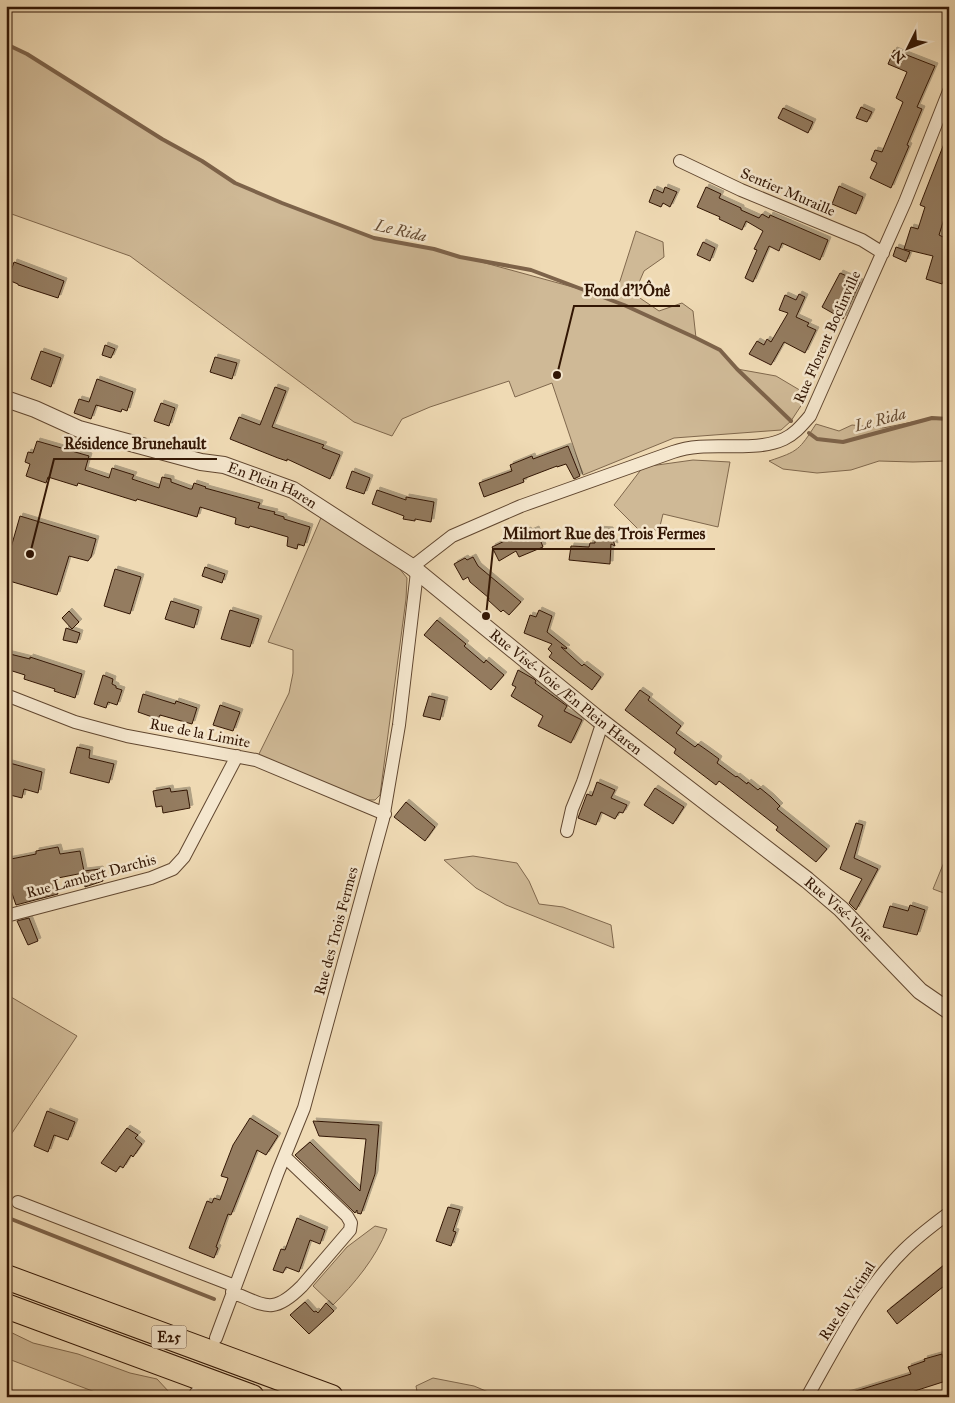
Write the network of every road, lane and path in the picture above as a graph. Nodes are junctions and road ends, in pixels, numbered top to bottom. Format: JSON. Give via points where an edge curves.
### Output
{"nodes":[{"id":1,"x":949,"y":91,"type":"edge"},
{"id":2,"x":680,"y":162,"type":"dead end"},
{"id":3,"x":882,"y":253,"type":"junction"},
{"id":4,"x":6,"y":399,"type":"edge"},
{"id":5,"x":414,"y":569,"type":"junction"},
{"id":6,"x":6,"y":695,"type":"edge"},
{"id":7,"x":604,"y":724,"type":"junction"},
{"id":8,"x":237,"y":756,"type":"junction"},
{"id":9,"x":385,"y":814,"type":"junction"},
{"id":10,"x":723,"y":815,"type":"joint"},
{"id":11,"x":567,"y":831,"type":"dead end"},
{"id":12,"x":6,"y":916,"type":"edge"},
{"id":13,"x":949,"y":1011,"type":"edge"},
{"id":14,"x":285,"y":1157,"type":"junction"},
{"id":15,"x":18,"y":1202,"type":"dead end"},
{"id":16,"x":949,"y":1213,"type":"edge"},
{"id":17,"x":6,"y":1277,"type":"edge"},
{"id":18,"x":234,"y":1289,"type":"junction"},
{"id":19,"x":6,"y":1306,"type":"edge"},
{"id":20,"x":216,"y":1338,"type":"dead end"},
{"id":21,"x":252,"y":1397,"type":"edge"},
{"id":22,"x":331,"y":1397,"type":"edge"},
{"id":23,"x":807,"y":1397,"type":"edge"}],
"edges":[{"from":1,"to":3,"type":"street","name":"Rue Florent Boclinville"},
{"from":2,"to":3,"type":"street","name":"Sentier Muraille","via":[[862,240]]},
{"from":3,"to":5,"type":"street","name":"Rue Florent Boclinville","via":[[810,416],[799,430],[770,444],[685,447],[521,506],[452,536]]},
{"from":4,"to":5,"type":"street","name":"En Plein Haren","via":[[79,429],[201,462],[224,465],[293,490]]},
{"from":5,"to":7,"type":"street","name":"Rue Visé-Voie /En Plein Haren"},
{"from":5,"to":9,"type":"street","name":"Rue des Trois Fermes","via":[[399,724]]},
{"from":6,"to":8,"type":"street","name":"Rue de la Limite","via":[[75,722],[126,736]]},
{"from":7,"to":10,"type":"street","name":"Rue Visé-Voie /En Plein Haren"},
{"from":7,"to":11,"type":"street"},
{"from":8,"to":9,"type":"street","name":"Rue de la Limite","via":[[256,760]]},
{"from":8,"to":12,"type":"street","name":"Rue Lambert Darchis","via":[[184,857],[173,869],[152,878]]},
{"from":9,"to":14,"type":"street","name":"Rue des Trois Fermes","via":[[304,1108]]},
{"from":10,"to":13,"type":"street","name":"Rue Visé-Voie","via":[[828,898],[920,991]]},
{"from":14,"to":18,"type":"street","name":"Rue des Trois Fermes"},
{"from":14,"to":18,"type":"street","via":[[347,1216],[350,1230],[298,1290],[280,1304],[266,1306]]},
{"from":15,"to":18,"type":"street"},
{"from":16,"to":23,"type":"street","name":"Rue du Vicinal","via":[[887,1268],[867,1295]]},
{"from":17,"to":22,"type":"highway","number":"E25"},
{"from":18,"to":20,"type":"street","name":"Rue des Trois Fermes"},
{"from":19,"to":21,"type":"highway","number":"E25"}]}
